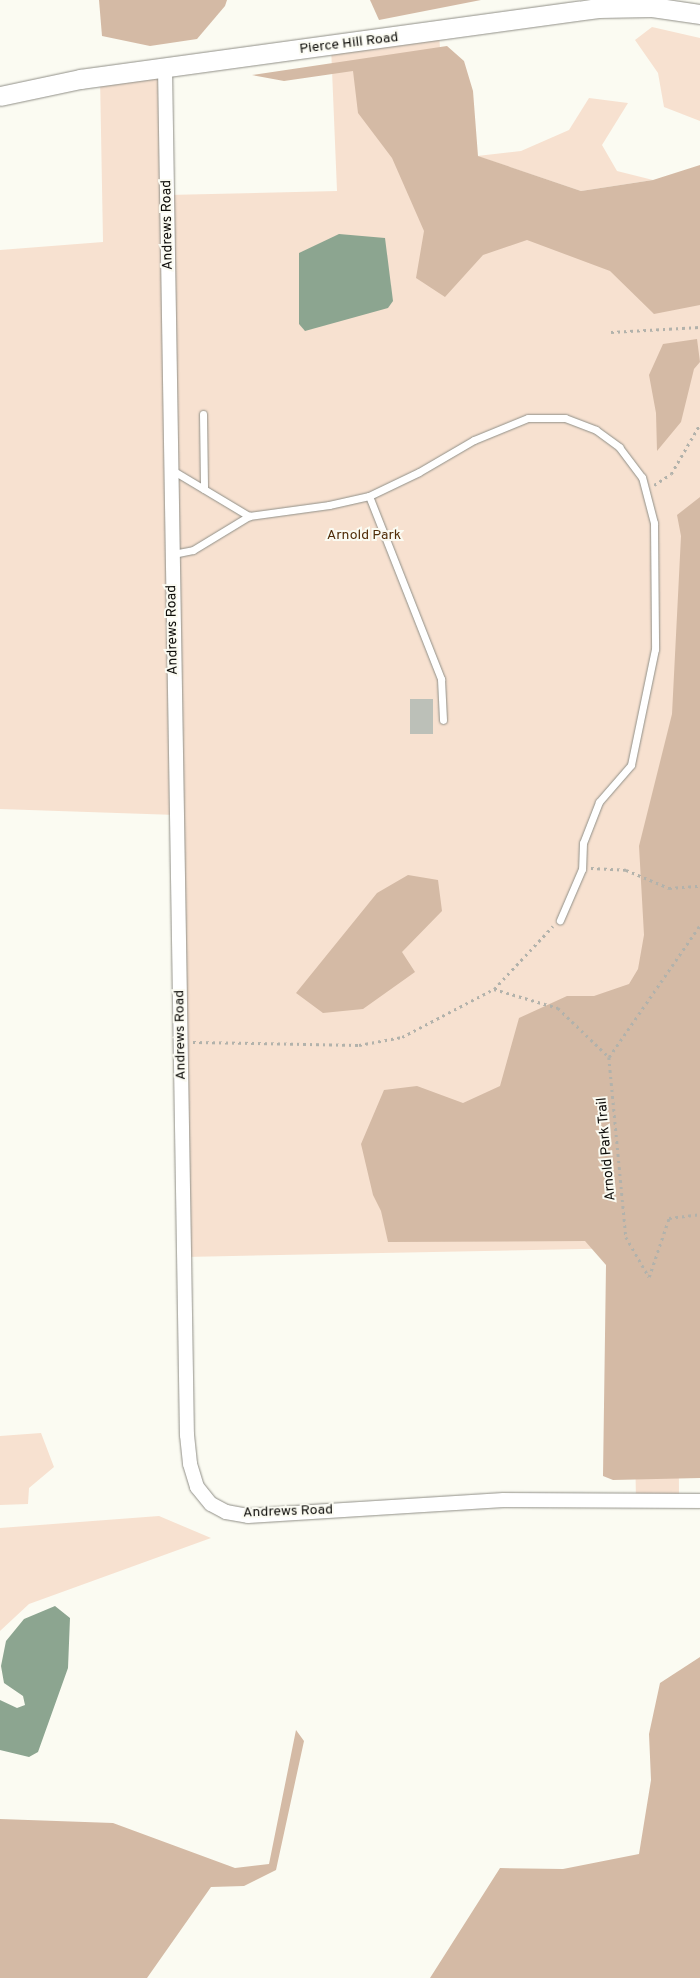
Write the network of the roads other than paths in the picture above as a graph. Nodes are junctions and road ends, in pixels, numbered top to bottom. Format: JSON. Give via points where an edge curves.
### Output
{"nodes":[{"id":1,"x":700,"y":14,"type":"edge"},
{"id":2,"x":165,"y":68,"type":"junction"},
{"id":3,"x":0,"y":96,"type":"edge"},
{"id":4,"x":204,"y":414,"type":"dead end"},
{"id":5,"x":172,"y":470,"type":"junction"},
{"id":6,"x":204,"y":489,"type":"junction"},
{"id":7,"x":369,"y":496,"type":"junction"},
{"id":8,"x":249,"y":516,"type":"junction"},
{"id":9,"x":172,"y":554,"type":"junction"},
{"id":10,"x":443,"y":720,"type":"dead end"},
{"id":11,"x":560,"y":920,"type":"road end"},
{"id":12,"x":700,"y":1501,"type":"edge"}],
"edges":[{"from":1,"to":2,"type":"street","name":"Pierce Hill Road","via":[[652,7],[598,8]]},
{"from":2,"to":3,"type":"street","name":"Pierce Hill Road","via":[[80,79]]},
{"from":2,"to":5,"type":"street","name":"Andrews Road"},
{"from":4,"to":6,"type":"lane"},
{"from":5,"to":6,"type":"lane"},
{"from":5,"to":9,"type":"street","name":"Andrews Road"},
{"from":6,"to":8,"type":"lane"},
{"from":7,"to":8,"type":"lane"},
{"from":7,"to":10,"type":"lane","via":[[441,678]]},
{"from":7,"to":11,"type":"lane","via":[[474,440],[528,418],[565,418],[596,430],[619,447],[642,477],[654,523],[655,649],[630,765],[599,802],[583,843],[582,869]]},
{"from":8,"to":9,"type":"lane","via":[[193,550]]},
{"from":9,"to":12,"type":"street","name":"Andrews Road","via":[[188,1435],[190,1464],[197,1487],[211,1504],[226,1512],[248,1516],[504,1500]]}]}
